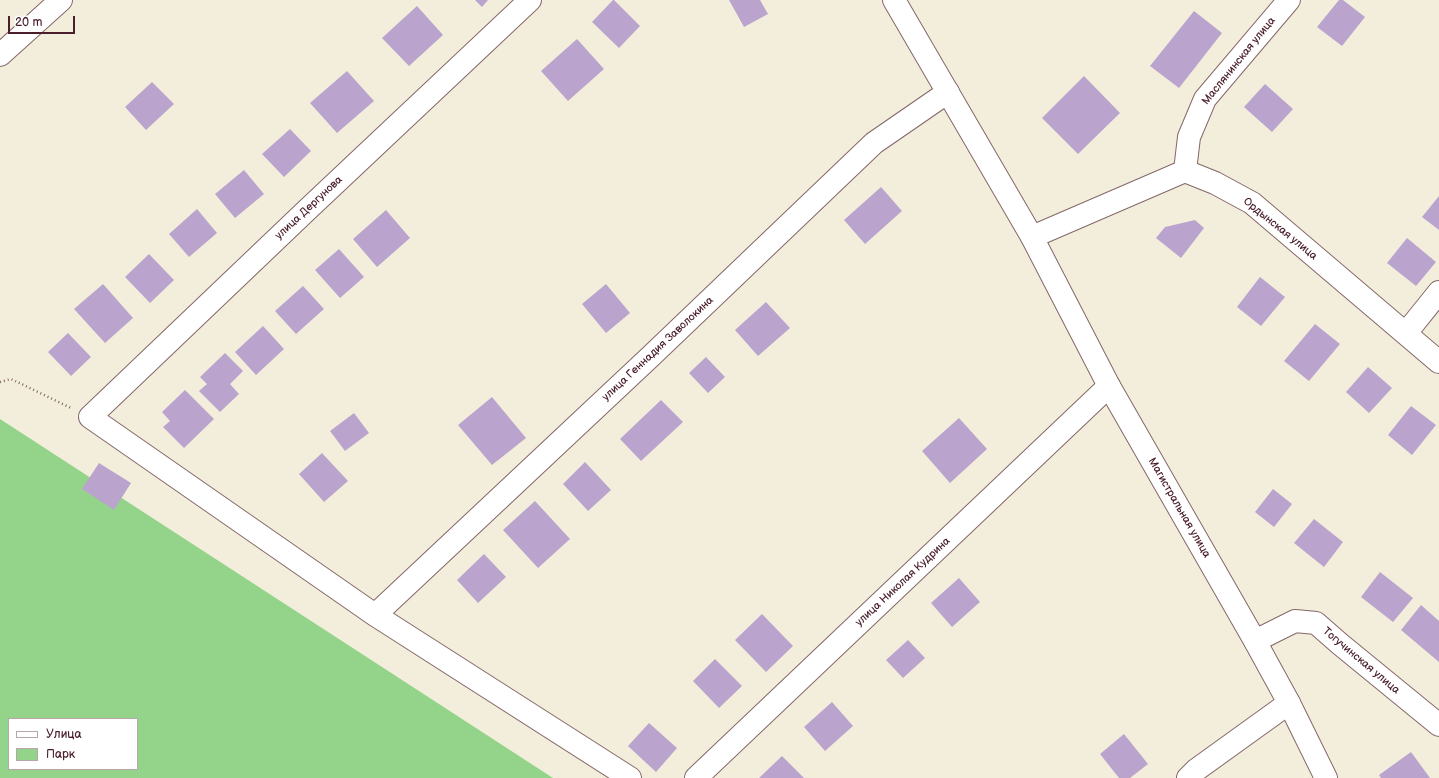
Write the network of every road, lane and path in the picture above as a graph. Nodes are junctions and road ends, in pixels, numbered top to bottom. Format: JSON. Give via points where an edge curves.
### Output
{"nodes":[{"id":1,"x":61,"y":0,"type":"edge"},
{"id":2,"x":530,"y":0,"type":"edge"},
{"id":3,"x":894,"y":0,"type":"edge"},
{"id":4,"x":1289,"y":0,"type":"edge"},
{"id":5,"x":0,"y":55,"type":"edge"},
{"id":6,"x":948,"y":92,"type":"junction"},
{"id":7,"x":1185,"y":171,"type":"junction"},
{"id":8,"x":1032,"y":238,"type":"junction"},
{"id":9,"x":1439,"y":292,"type":"edge"},
{"id":10,"x":1406,"y":333,"type":"junction"},
{"id":11,"x":1439,"y":362,"type":"edge"},
{"id":12,"x":0,"y":382,"type":"edge"},
{"id":13,"x":1110,"y":386,"type":"junction"},
{"id":14,"x":90,"y":417,"type":"junction"},
{"id":15,"x":375,"y":615,"type":"junction"},
{"id":16,"x":1255,"y":642,"type":"junction"},
{"id":17,"x":1289,"y":703,"type":"junction"},
{"id":18,"x":1439,"y":725,"type":"edge"},
{"id":19,"x":630,"y":778,"type":"edge"},
{"id":20,"x":696,"y":778,"type":"edge"},
{"id":21,"x":1188,"y":778,"type":"edge"},
{"id":22,"x":1326,"y":778,"type":"edge"}],
"edges":[{"from":1,"to":5,"type":"street"},
{"from":2,"to":14,"type":"street","name":"улица Дергунова"},
{"from":3,"to":6,"type":"street","name":"Магистральная улица"},
{"from":4,"to":7,"type":"street","name":"Маслянинская улица","via":[[1205,99],[1189,137]]},
{"from":6,"to":8,"type":"street","name":"Магистральная улица"},
{"from":6,"to":15,"type":"street","name":"улица Геннадия Заволокина","via":[[874,143]]},
{"from":7,"to":8,"type":"street"},
{"from":7,"to":10,"type":"street","name":"Ордынская улица","via":[[1215,183],[1252,204]]},
{"from":8,"to":13,"type":"street","name":"Магистральная улица"},
{"from":9,"to":10,"type":"street"},
{"from":10,"to":11,"type":"street","name":"Ордынская улица"},
{"from":12,"to":14,"type":"path","via":[[11,379]]},
{"from":13,"to":16,"type":"street","name":"Магистральная улица"},
{"from":13,"to":20,"type":"street","name":"улица Николая Кудрина"},
{"from":14,"to":15,"type":"street"},
{"from":15,"to":19,"type":"street"},
{"from":16,"to":17,"type":"street","name":"Магистральная улица"},
{"from":16,"to":18,"type":"street","name":"Тогучинская улица","via":[[1295,621],[1316,623]]},
{"from":17,"to":21,"type":"street"},
{"from":17,"to":22,"type":"street","name":"Магистральная улица"}]}
